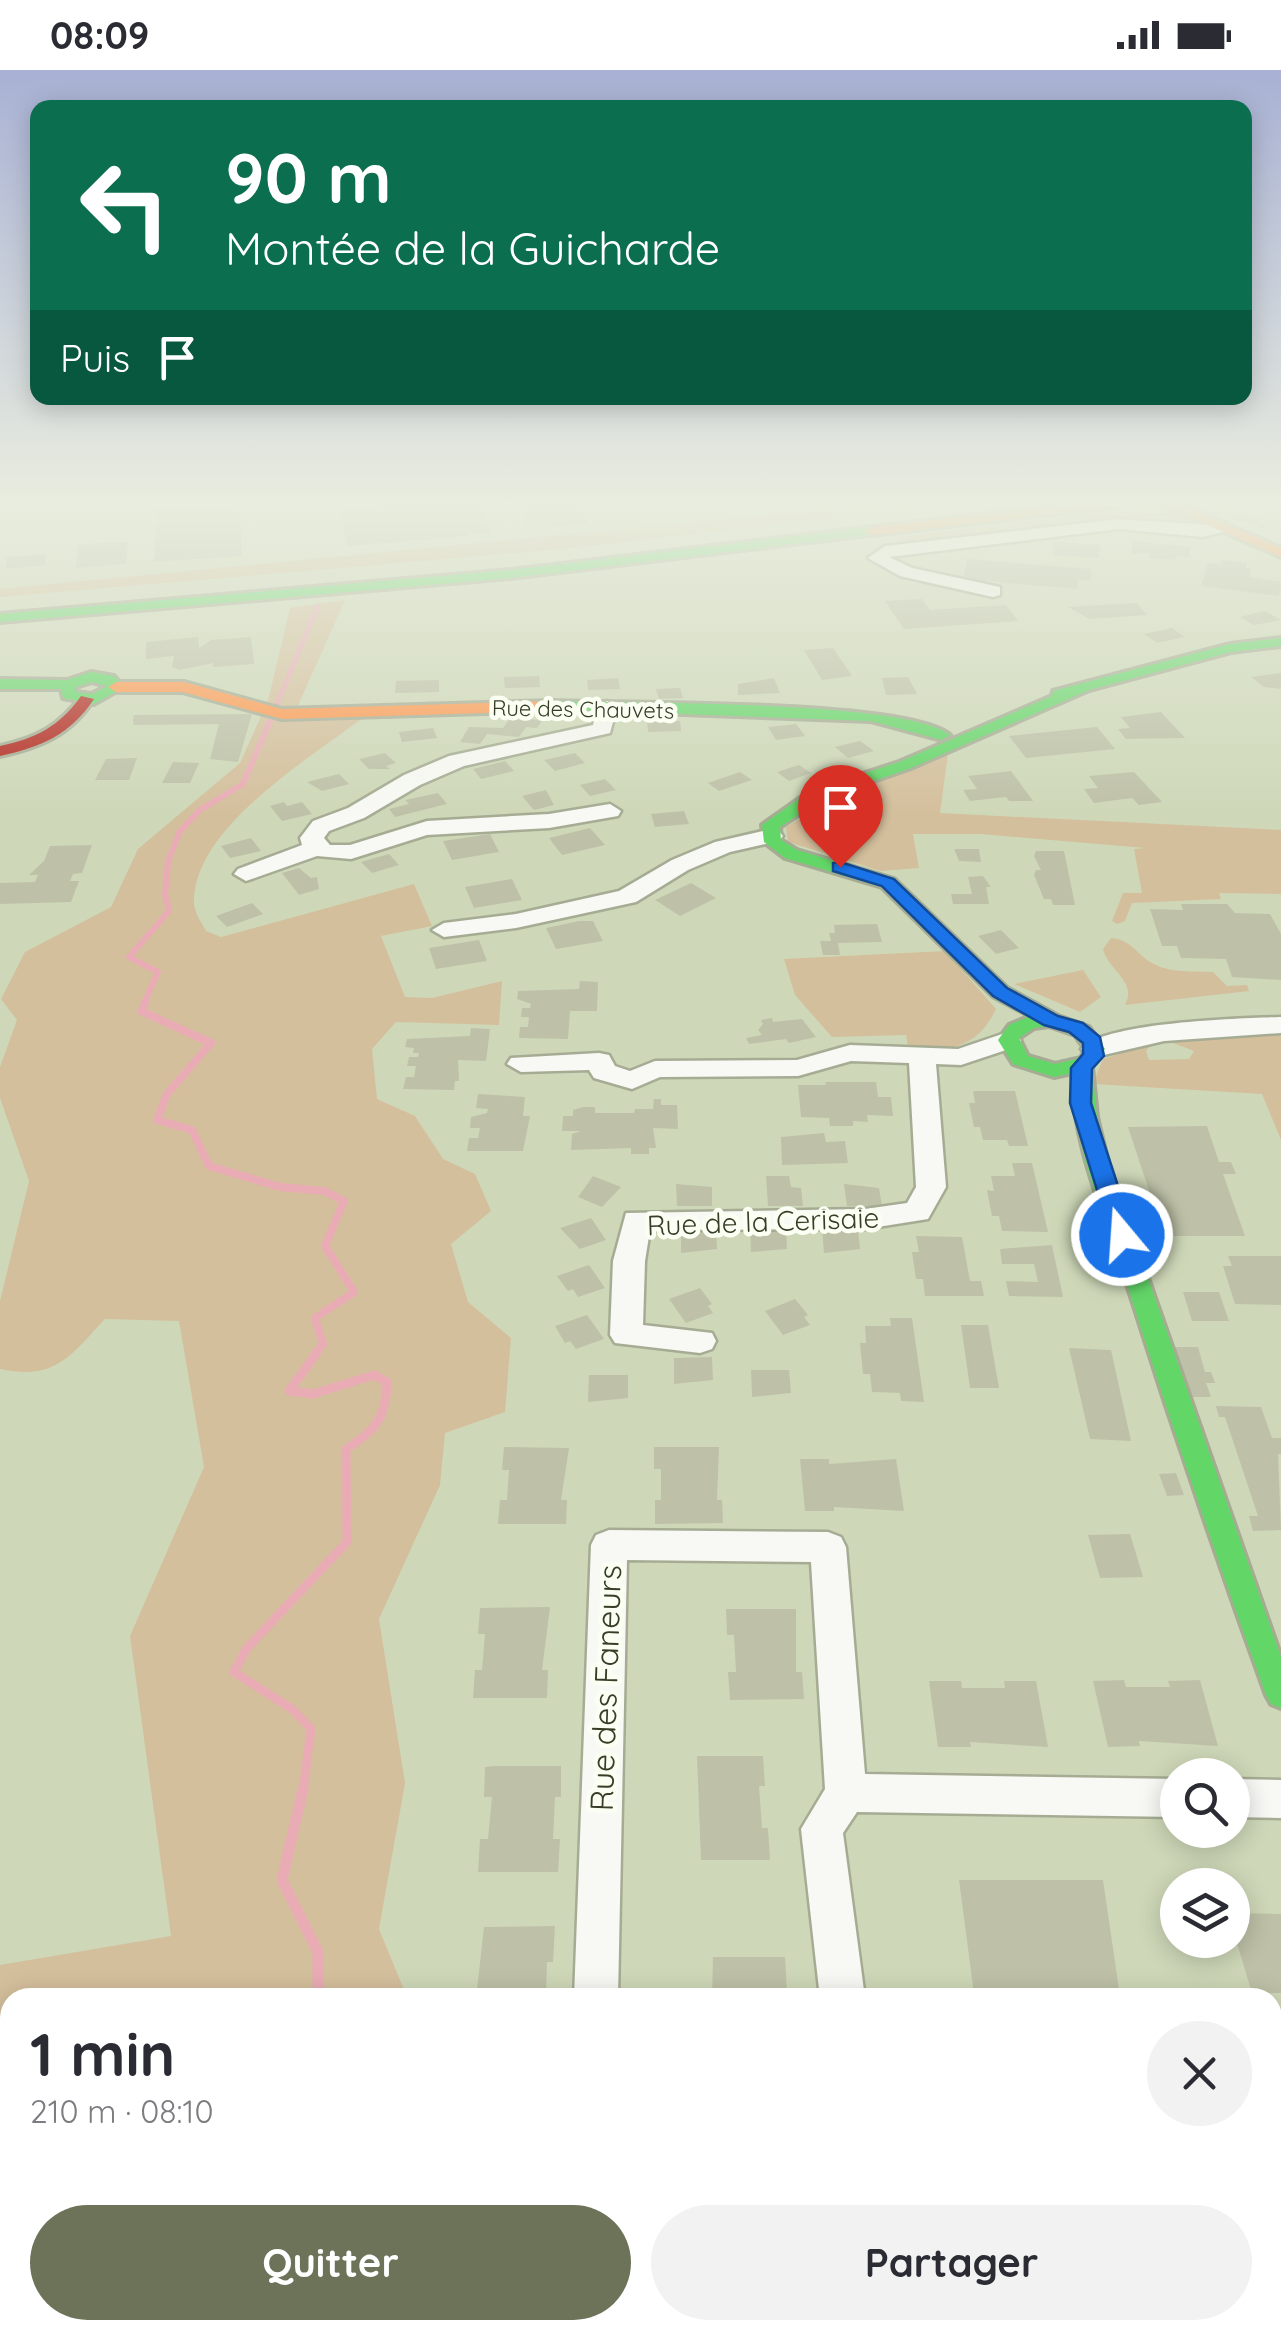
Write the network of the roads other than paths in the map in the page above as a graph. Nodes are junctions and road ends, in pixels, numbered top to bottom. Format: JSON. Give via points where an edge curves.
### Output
{"nodes":[{"id":1,"x":154,"y":605,"type":"edge"},
{"id":2,"x":0,"y":618,"type":"edge"},
{"id":3,"x":1281,"y":642,"type":"edge"},
{"id":4,"x":0,"y":684,"type":"edge"},
{"id":5,"x":78,"y":692,"type":"junction"},
{"id":6,"x":607,"y":706,"type":"junction"},
{"id":7,"x":934,"y":743,"type":"junction"},
{"id":8,"x":0,"y":752,"type":"edge"},
{"id":9,"x":610,"y":811,"type":"dead end"},
{"id":10,"x":770,"y":836,"type":"junction"},
{"id":11,"x":314,"y":847,"type":"junction"},
{"id":12,"x":246,"y":874,"type":"dead end"},
{"id":13,"x":444,"y":930,"type":"dead end"},
{"id":14,"x":1000,"y":992,"type":"junction"},
{"id":15,"x":1051,"y":1020,"type":"junction"},
{"id":16,"x":1281,"y":1025,"type":"edge"},
{"id":17,"x":1014,"y":1044,"type":"junction"},
{"id":18,"x":1088,"y":1050,"type":"junction"},
{"id":19,"x":922,"y":1058,"type":"junction"},
{"id":20,"x":520,"y":1064,"type":"dead end"},
{"id":21,"x":1050,"y":1071,"type":"junction"},
{"id":22,"x":1080,"y":1103,"type":"junction"},
{"id":23,"x":700,"y":1341,"type":"dead end"},
{"id":24,"x":1281,"y":1696,"type":"edge"},
{"id":25,"x":846,"y":1793,"type":"junction"},
{"id":26,"x":1160,"y":1798,"type":"edge"},
{"id":27,"x":1250,"y":1798,"type":"edge"},
{"id":28,"x":1281,"y":1799,"type":"edge"},
{"id":29,"x":596,"y":1988,"type":"edge"},
{"id":30,"x":841,"y":1988,"type":"edge"}],
"edges":[{"from":1,"to":2,"type":"main road"},
{"from":3,"to":7,"type":"main road","via":[[1230,648],[1083,688]]},
{"from":4,"to":5,"type":"main road"},
{"from":5,"to":6,"type":"main road","name":"Rue des Chauvets","via":[[184,687],[275,713]]},
{"from":5,"to":8,"type":"main road","via":[[76,720],[66,729]]},
{"from":6,"to":7,"type":"main road","name":"Rue des Chauvets","via":[[884,718]]},
{"from":6,"to":11,"type":"street","via":[[602,729],[457,761],[321,826]]},
{"from":7,"to":10,"type":"main road","via":[[779,817]]},
{"from":9,"to":11,"type":"street","via":[[410,832],[347,852]]},
{"from":10,"to":13,"type":"street","via":[[680,865],[628,896]]},
{"from":10,"to":14,"type":"main road","via":[[791,854],[888,882]]},
{"from":11,"to":12,"type":"street"},
{"from":14,"to":15,"type":"main road"},
{"from":14,"to":17,"type":"main road"},
{"from":15,"to":17,"type":"main road","via":[[1029,1022]]},
{"from":15,"to":18,"type":"main road"},
{"from":16,"to":18,"type":"street","via":[[1199,1028]]},
{"from":17,"to":19,"type":"street"},
{"from":17,"to":21,"type":"main road"},
{"from":18,"to":21,"type":"main road"},
{"from":18,"to":22,"type":"main road"},
{"from":19,"to":20,"type":"street","via":[[850,1053],[798,1068],[655,1069],[632,1080],[604,1072],[598,1061]]},
{"from":19,"to":23,"type":"street","name":"Rue de la Cerisaie","via":[[931,1187],[916,1212],[866,1219],[637,1220],[626,1335]]},
{"from":21,"to":22,"type":"main road"},
{"from":22,"to":24,"type":"main road","via":[[1196,1467]]},
{"from":25,"to":26,"type":"street"},
{"from":25,"to":29,"type":"street","name":"Rue des Faneurs","via":[[828,1547],[608,1545]]},
{"from":25,"to":30,"type":"street","via":[[822,1829]]},
{"from":27,"to":28,"type":"street"}]}
